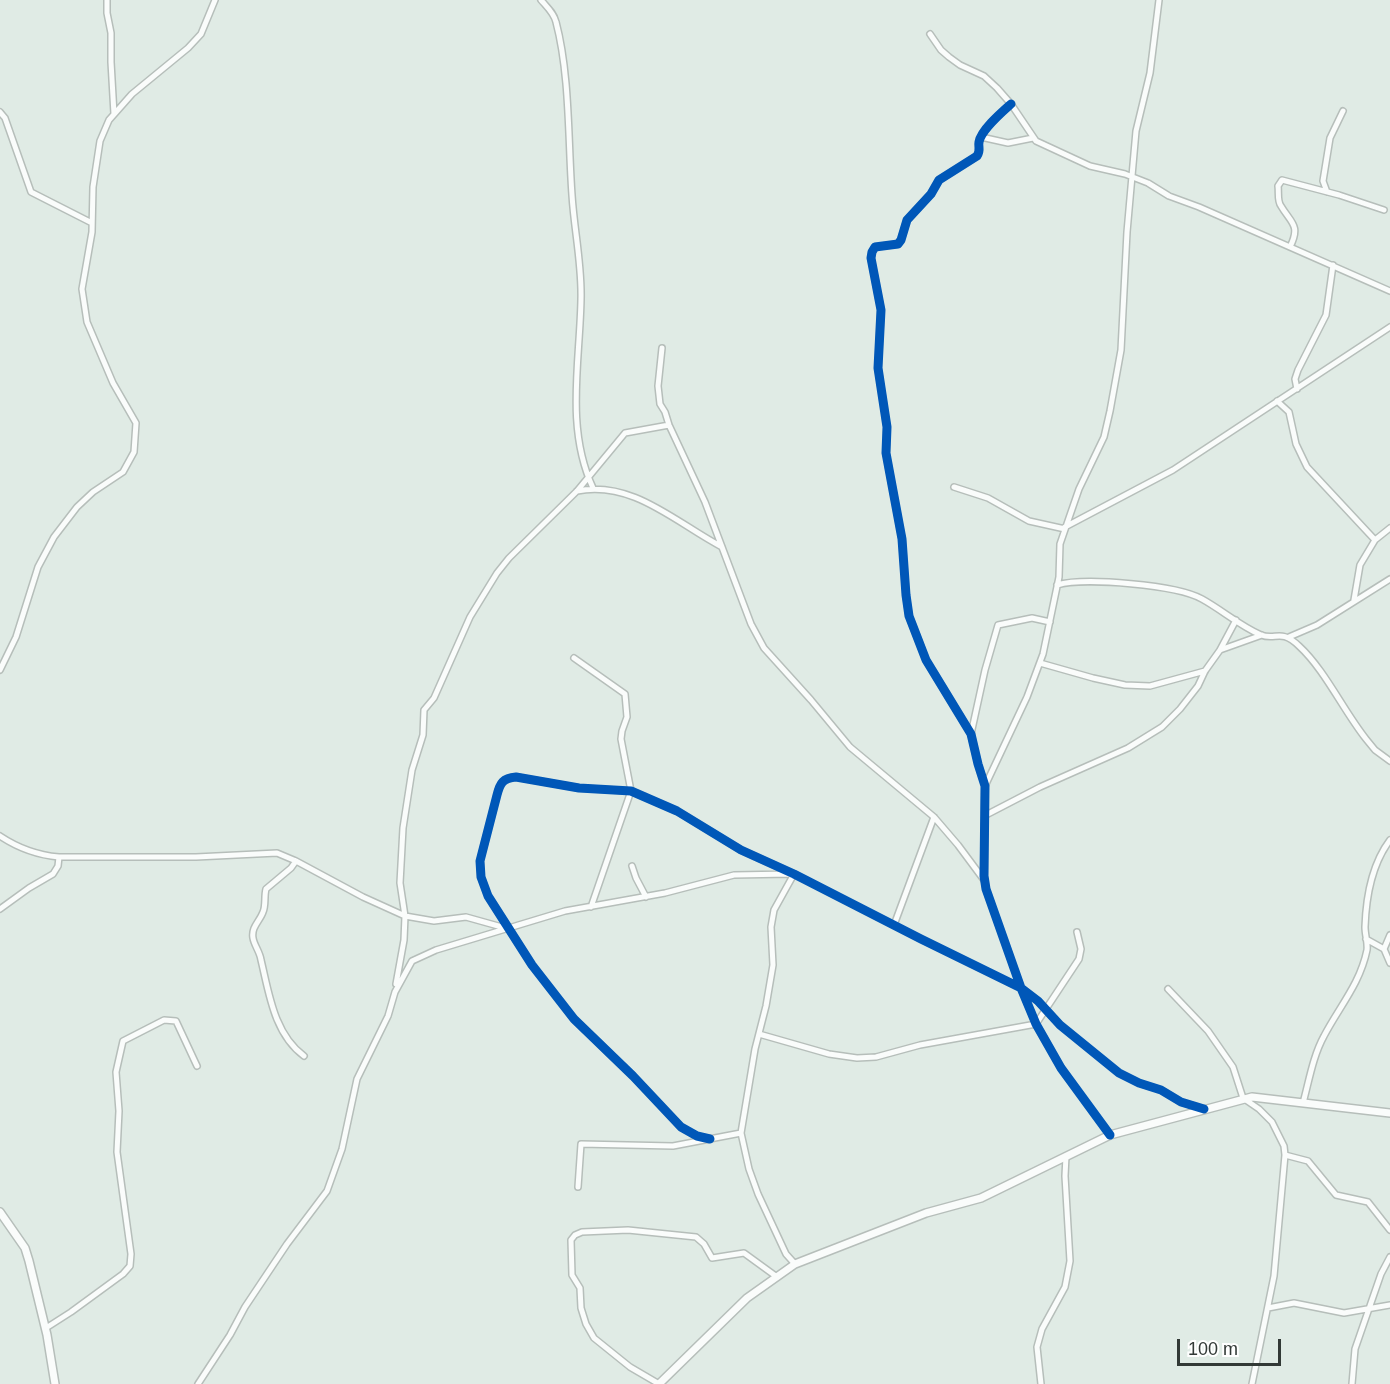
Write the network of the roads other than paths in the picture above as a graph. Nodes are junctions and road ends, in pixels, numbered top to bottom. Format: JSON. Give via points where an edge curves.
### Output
{"nodes":[{"id":1,"x":107,"y":0,"type":"edge"},
{"id":2,"x":215,"y":0,"type":"edge"},
{"id":3,"x":541,"y":0,"type":"edge"},
{"id":4,"x":1159,"y":0,"type":"edge"},
{"id":5,"x":930,"y":34,"type":"dead end"},
{"id":6,"x":1011,"y":104,"type":"junction"},
{"id":7,"x":1343,"y":111,"type":"dead end"},
{"id":8,"x":0,"y":112,"type":"edge"},
{"id":9,"x":114,"y":114,"type":"junction"},
{"id":10,"x":981,"y":137,"type":"junction"},
{"id":11,"x":1033,"y":138,"type":"junction"},
{"id":12,"x":1131,"y":177,"type":"junction"},
{"id":13,"x":1328,"y":192,"type":"junction"},
{"id":14,"x":1384,"y":210,"type":"dead end"},
{"id":15,"x":92,"y":223,"type":"junction"},
{"id":16,"x":1290,"y":248,"type":"junction"},
{"id":17,"x":1333,"y":265,"type":"junction"},
{"id":18,"x":1390,"y":291,"type":"edge"},
{"id":19,"x":1390,"y":327,"type":"edge"},
{"id":20,"x":662,"y":348,"type":"dead end"},
{"id":21,"x":1297,"y":389,"type":"junction"},
{"id":22,"x":1277,"y":401,"type":"junction"},
{"id":23,"x":669,"y":425,"type":"junction"},
{"id":24,"x":588,"y":477,"type":"junction"},
{"id":25,"x":954,"y":487,"type":"dead end"},
{"id":26,"x":593,"y":488,"type":"junction"},
{"id":27,"x":577,"y":491,"type":"junction"},
{"id":28,"x":1065,"y":528,"type":"junction"},
{"id":29,"x":1390,"y":528,"type":"edge"},
{"id":30,"x":1375,"y":540,"type":"junction"},
{"id":31,"x":722,"y":547,"type":"junction"},
{"id":32,"x":1390,"y":579,"type":"edge"},
{"id":33,"x":1057,"y":585,"type":"junction"},
{"id":34,"x":1354,"y":600,"type":"junction"},
{"id":35,"x":1236,"y":620,"type":"junction"},
{"id":36,"x":1050,"y":622,"type":"junction"},
{"id":37,"x":1262,"y":635,"type":"junction"},
{"id":38,"x":1289,"y":638,"type":"junction"},
{"id":39,"x":1220,"y":650,"type":"junction"},
{"id":40,"x":574,"y":658,"type":"dead end"},
{"id":41,"x":1040,"y":663,"type":"junction"},
{"id":42,"x":0,"y":670,"type":"edge"},
{"id":43,"x":1205,"y":671,"type":"junction"},
{"id":44,"x":971,"y":734,"type":"junction"},
{"id":45,"x":1390,"y":761,"type":"edge"},
{"id":46,"x":986,"y":786,"type":"junction"},
{"id":47,"x":630,"y":791,"type":"junction"},
{"id":48,"x":986,"y":815,"type":"junction"},
{"id":49,"x":934,"y":817,"type":"junction"},
{"id":50,"x":0,"y":836,"type":"edge"},
{"id":51,"x":1390,"y":840,"type":"edge"},
{"id":52,"x":59,"y":857,"type":"junction"},
{"id":53,"x":296,"y":861,"type":"junction"},
{"id":54,"x":632,"y":866,"type":"dead end"},
{"id":55,"x":794,"y":874,"type":"junction"},
{"id":56,"x":984,"y":881,"type":"junction"},
{"id":57,"x":646,"y":897,"type":"junction"},
{"id":58,"x":591,"y":907,"type":"junction"},
{"id":59,"x":0,"y":909,"type":"edge"},
{"id":60,"x":405,"y":916,"type":"junction"},
{"id":61,"x":894,"y":925,"type":"junction"},
{"id":62,"x":509,"y":929,"type":"junction"},
{"id":63,"x":1077,"y":932,"type":"dead end"},
{"id":64,"x":1390,"y":935,"type":"edge"},
{"id":65,"x":1365,"y":938,"type":"junction"},
{"id":66,"x":1384,"y":949,"type":"junction"},
{"id":67,"x":1390,"y":963,"type":"edge"},
{"id":68,"x":1021,"y":988,"type":"junction"},
{"id":69,"x":1168,"y":989,"type":"dead end"},
{"id":70,"x":395,"y":992,"type":"junction"},
{"id":71,"x":1045,"y":1008,"type":"junction"},
{"id":72,"x":1036,"y":1024,"type":"junction"},
{"id":73,"x":759,"y":1034,"type":"junction"},
{"id":74,"x":304,"y":1056,"type":"dead end"},
{"id":75,"x":197,"y":1066,"type":"dead end"},
{"id":76,"x":1243,"y":1098,"type":"junction"},
{"id":77,"x":1303,"y":1102,"type":"junction"},
{"id":78,"x":1204,"y":1109,"type":"junction"},
{"id":79,"x":1390,"y":1113,"type":"edge"},
{"id":80,"x":741,"y":1133,"type":"junction"},
{"id":81,"x":1110,"y":1135,"type":"junction"},
{"id":82,"x":710,"y":1139,"type":"junction"},
{"id":83,"x":1285,"y":1155,"type":"junction"},
{"id":84,"x":1066,"y":1156,"type":"junction"},
{"id":85,"x":578,"y":1187,"type":"dead end"},
{"id":86,"x":0,"y":1212,"type":"edge"},
{"id":87,"x":1390,"y":1230,"type":"edge"},
{"id":88,"x":1390,"y":1257,"type":"edge"},
{"id":89,"x":795,"y":1264,"type":"junction"},
{"id":90,"x":777,"y":1277,"type":"junction"},
{"id":91,"x":1390,"y":1305,"type":"edge"},
{"id":92,"x":1268,"y":1308,"type":"junction"},
{"id":93,"x":1369,"y":1308,"type":"junction"},
{"id":94,"x":46,"y":1328,"type":"junction"},
{"id":95,"x":55,"y":1384,"type":"edge"},
{"id":96,"x":198,"y":1384,"type":"edge"},
{"id":97,"x":659,"y":1384,"type":"edge"},
{"id":98,"x":1041,"y":1384,"type":"edge"},
{"id":99,"x":1252,"y":1384,"type":"edge"},
{"id":100,"x":1352,"y":1384,"type":"edge"}],
"edges":[{"from":1,"to":9,"type":"street"},
{"from":2,"to":9,"type":"street","via":[[201,34]]},
{"from":3,"to":24,"type":"street","via":[[554,16],[565,76],[581,275],[575,419]]},
{"from":4,"to":12,"type":"street"},
{"from":5,"to":6,"type":"street","via":[[949,57],[990,80]]},
{"from":6,"to":10,"type":"street"},
{"from":6,"to":11,"type":"street"},
{"from":7,"to":13,"type":"street","via":[[1330,138],[1323,181]]},
{"from":8,"to":15,"type":"street","via":[[31,192]]},
{"from":9,"to":15,"type":"street","via":[[100,141]]},
{"from":10,"to":11,"type":"street","via":[[1008,143]]},
{"from":10,"to":44,"type":"street","via":[[978,156],[939,180],[907,220],[898,244],[875,247],[872,252],[881,310],[878,368],[886,453],[902,539],[909,616],[926,660]]},
{"from":11,"to":12,"type":"street","via":[[1090,166]]},
{"from":12,"to":16,"type":"street"},
{"from":12,"to":28,"type":"street","via":[[1116,383],[1106,432]]},
{"from":13,"to":14,"type":"street"},
{"from":13,"to":16,"type":"street","via":[[1284,180],[1279,183],[1279,203],[1294,227]]},
{"from":15,"to":42,"type":"street","via":[[82,289],[87,322],[113,383],[136,423],[134,452],[123,471],[76,507],[54,537],[38,567],[16,638]]},
{"from":16,"to":17,"type":"street"},
{"from":17,"to":18,"type":"street"},
{"from":17,"to":21,"type":"street","via":[[1326,315],[1294,379]]},
{"from":19,"to":21,"type":"street"},
{"from":20,"to":23,"type":"street","via":[[658,396]]},
{"from":21,"to":22,"type":"street"},
{"from":22,"to":28,"type":"street","via":[[1164,475]]},
{"from":22,"to":30,"type":"street","via":[[1289,412],[1294,440],[1307,467]]},
{"from":23,"to":24,"type":"street","via":[[625,433]]},
{"from":23,"to":31,"type":"street"},
{"from":24,"to":26,"type":"street"},
{"from":24,"to":27,"type":"street"},
{"from":25,"to":28,"type":"street","via":[[988,498],[1029,520]]},
{"from":26,"to":27,"type":"street"},
{"from":26,"to":31,"type":"street","via":[[638,497]]},
{"from":27,"to":60,"type":"street","via":[[497,573],[470,617],[434,698],[424,710],[423,735],[412,770],[404,828],[400,883]]},
{"from":28,"to":33,"type":"street","via":[[1059,548]]},
{"from":29,"to":30,"type":"street"},
{"from":30,"to":34,"type":"street","via":[[1360,565]]},
{"from":31,"to":49,"type":"street","via":[[764,648],[850,747]]},
{"from":32,"to":34,"type":"street"},
{"from":33,"to":35,"type":"street","via":[[1082,582],[1171,589],[1202,599]]},
{"from":33,"to":36,"type":"street"},
{"from":34,"to":38,"type":"street"},
{"from":35,"to":37,"type":"street"},
{"from":35,"to":39,"type":"street"},
{"from":36,"to":41,"type":"street"},
{"from":36,"to":44,"type":"street","via":[[1032,618],[998,625]]},
{"from":37,"to":38,"type":"street"},
{"from":37,"to":39,"type":"street"},
{"from":38,"to":45,"type":"street","via":[[1306,653],[1366,739]]},
{"from":39,"to":43,"type":"street"},
{"from":40,"to":47,"type":"street","via":[[625,694],[627,717],[621,739]]},
{"from":41,"to":43,"type":"street","via":[[1125,685],[1150,686]]},
{"from":41,"to":46,"type":"street"},
{"from":43,"to":48,"type":"street","via":[[1189,698],[1162,727],[1128,748]]},
{"from":44,"to":46,"type":"street"},
{"from":46,"to":48,"type":"street"},
{"from":47,"to":55,"type":"street","via":[[677,810],[741,850]]},
{"from":47,"to":58,"type":"street"},
{"from":47,"to":62,"type":"street","via":[[579,788],[516,777],[506,778],[500,784],[480,861],[488,896]]},
{"from":48,"to":56,"type":"street"},
{"from":49,"to":56,"type":"street"},
{"from":49,"to":61,"type":"street"},
{"from":50,"to":52,"type":"street","via":[[26,850]]},
{"from":51,"to":65,"type":"street","via":[[1374,869]]},
{"from":52,"to":53,"type":"street","via":[[277,853]]},
{"from":52,"to":59,"type":"street","via":[[53,874]]},
{"from":53,"to":60,"type":"street"},
{"from":53,"to":74,"type":"street","via":[[266,889],[264,911],[256,922],[253,939],[282,1029]]},
{"from":54,"to":57,"type":"street"},
{"from":55,"to":57,"type":"street","via":[[734,875]]},
{"from":55,"to":61,"type":"street"},
{"from":55,"to":73,"type":"street","via":[[774,910],[774,958]]},
{"from":56,"to":68,"type":"street"},
{"from":57,"to":58,"type":"street"},
{"from":58,"to":62,"type":"street"},
{"from":60,"to":62,"type":"street","via":[[434,921],[466,916]]},
{"from":60,"to":70,"type":"street"},
{"from":61,"to":68,"type":"street"},
{"from":62,"to":70,"type":"street","via":[[423,954],[411,961]]},
{"from":62,"to":82,"type":"street","via":[[574,1019],[681,1127]]},
{"from":63,"to":71,"type":"street","via":[[1081,955]]},
{"from":64,"to":66,"type":"street"},
{"from":65,"to":66,"type":"street"},
{"from":65,"to":77,"type":"street","via":[[1368,945],[1360,975],[1323,1037]]},
{"from":66,"to":67,"type":"street"},
{"from":68,"to":71,"type":"street"},
{"from":68,"to":72,"type":"street"},
{"from":69,"to":76,"type":"street","via":[[1203,1024],[1231,1064]]},
{"from":70,"to":96,"type":"street","via":[[388,1016],[357,1079],[342,1149],[327,1191],[287,1244]]},
{"from":71,"to":72,"type":"street"},
{"from":71,"to":78,"type":"street","via":[[1119,1073]]},
{"from":72,"to":73,"type":"street","via":[[857,1058]]},
{"from":72,"to":81,"type":"street","via":[[1061,1068]]},
{"from":73,"to":80,"type":"street"},
{"from":75,"to":94,"type":"street","via":[[176,1021],[164,1020],[123,1041],[116,1072],[117,1152],[130,1266]]},
{"from":76,"to":77,"type":"street"},
{"from":76,"to":78,"type":"street"},
{"from":76,"to":83,"type":"street","via":[[1266,1115]]},
{"from":77,"to":79,"type":"street"},
{"from":78,"to":81,"type":"street"},
{"from":80,"to":82,"type":"street"},
{"from":80,"to":89,"type":"street","via":[[758,1194],[786,1254]]},
{"from":81,"to":84,"type":"street"},
{"from":82,"to":85,"type":"street","via":[[673,1146],[581,1144]]},
{"from":83,"to":87,"type":"street","via":[[1308,1161],[1336,1195],[1368,1202]]},
{"from":83,"to":92,"type":"street"},
{"from":84,"to":89,"type":"street","via":[[981,1198],[926,1213]]},
{"from":84,"to":98,"type":"street","via":[[1070,1261],[1065,1287],[1042,1329],[1037,1347]]},
{"from":86,"to":94,"type":"street","via":[[25,1248]]},
{"from":88,"to":93,"type":"street"},
{"from":89,"to":90,"type":"street"},
{"from":90,"to":97,"type":"street","via":[[747,1298]]},
{"from":90,"to":97,"type":"street","via":[[744,1252],[712,1258],[696,1237],[628,1230],[575,1235],[571,1240],[572,1275],[580,1287],[586,1324],[594,1338]]},
{"from":91,"to":93,"type":"street"},
{"from":92,"to":93,"type":"street","via":[[1294,1303],[1337,1312]]},
{"from":92,"to":99,"type":"street"},
{"from":93,"to":100,"type":"street","via":[[1355,1349]]},
{"from":94,"to":95,"type":"street"}]}
